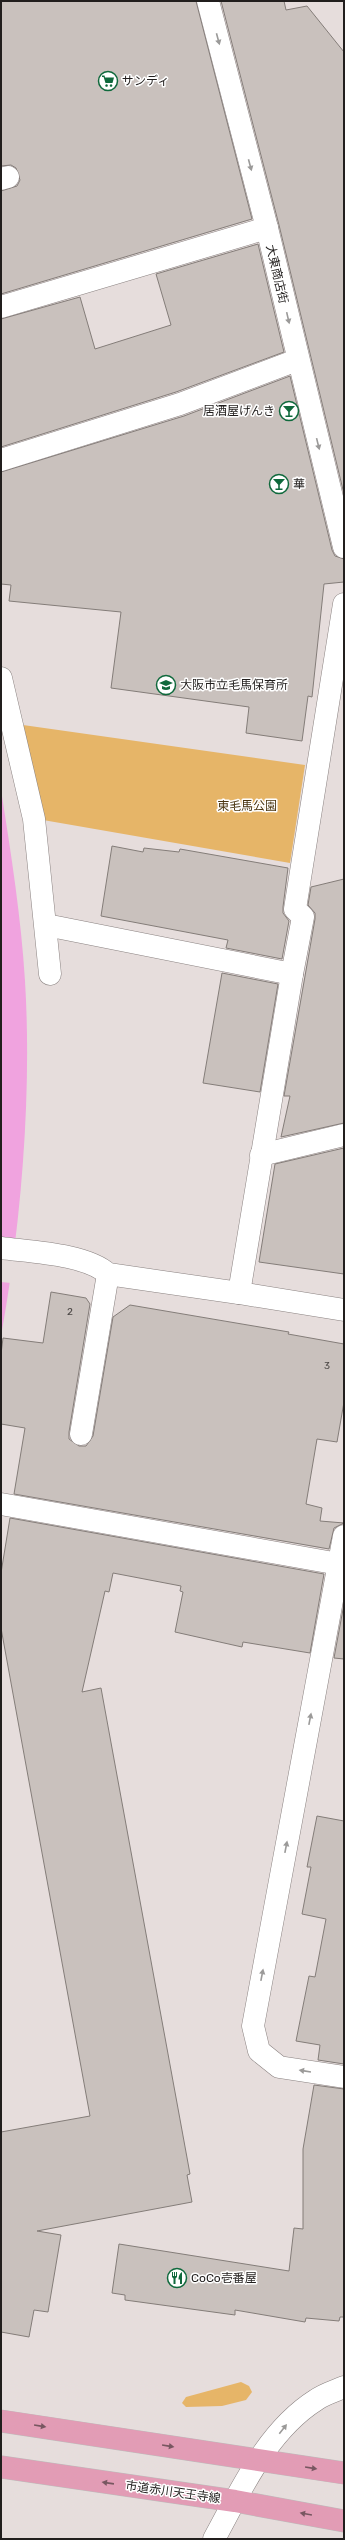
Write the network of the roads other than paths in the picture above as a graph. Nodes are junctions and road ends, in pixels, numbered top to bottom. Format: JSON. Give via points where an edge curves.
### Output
{"nodes":[{"id":1,"x":208,"y":1,"type":"edge"},
{"id":2,"x":267,"y":228,"type":"junction"},
{"id":3,"x":1,"y":307,"type":"edge"},
{"id":4,"x":298,"y":360,"type":"junction"},
{"id":5,"x":1,"y":460,"type":"edge"},
{"id":6,"x":344,"y":547,"type":"edge"},
{"id":7,"x":344,"y":604,"type":"edge"},
{"id":8,"x":1,"y":678,"type":"edge"},
{"id":9,"x":46,"y":925,"type":"junction"},
{"id":10,"x":50,"y":974,"type":"dead end"},
{"id":11,"x":292,"y":974,"type":"junction"},
{"id":12,"x":344,"y":1135,"type":"edge"},
{"id":13,"x":261,"y":1155,"type":"junction"},
{"id":14,"x":1,"y":1248,"type":"edge"},
{"id":15,"x":108,"y":1274,"type":"junction"},
{"id":16,"x":239,"y":1293,"type":"junction"},
{"id":17,"x":344,"y":1310,"type":"edge"},
{"id":18,"x":81,"y":1434,"type":"dead end"},
{"id":19,"x":1,"y":1504,"type":"edge"},
{"id":20,"x":344,"y":1536,"type":"edge"},
{"id":21,"x":339,"y":1564,"type":"junction"},
{"id":22,"x":344,"y":2077,"type":"edge"},
{"id":23,"x":344,"y":2387,"type":"edge"},
{"id":24,"x":1,"y":2421,"type":"edge"},
{"id":25,"x":259,"y":2459,"type":"junction"},
{"id":26,"x":1,"y":2467,"type":"edge"},
{"id":27,"x":344,"y":2473,"type":"edge"},
{"id":28,"x":235,"y":2501,"type":"junction"},
{"id":29,"x":344,"y":2520,"type":"edge"},
{"id":30,"x":214,"y":2539,"type":"edge"}],
"edges":[{"from":1,"to":2,"type":"street","name":"大東商店街","one_way":true},
{"from":2,"to":3,"type":"street"},
{"from":2,"to":4,"type":"street","name":"大東商店街","one_way":true},
{"from":4,"to":5,"type":"street","via":[[180,404]]},
{"from":4,"to":6,"type":"street","name":"大東商店街","one_way":true},
{"from":7,"to":11,"type":"street","via":[[295,909],[303,917]]},
{"from":8,"to":9,"type":"street","via":[[34,819]]},
{"from":9,"to":10,"type":"street"},
{"from":9,"to":11,"type":"street"},
{"from":11,"to":13,"type":"street"},
{"from":12,"to":13,"type":"street"},
{"from":13,"to":16,"type":"street"},
{"from":14,"to":15,"type":"street","via":[[92,1263]]},
{"from":15,"to":16,"type":"street"},
{"from":15,"to":18,"type":"street"},
{"from":16,"to":17,"type":"street"},
{"from":19,"to":21,"type":"street"},
{"from":20,"to":21,"type":"street"},
{"from":22,"to":21,"type":"street","one_way":true,"via":[[279,2067],[259,2051],[253,2026]]},
{"from":25,"to":23,"type":"street","one_way":true,"via":[[288,2423],[316,2399]]},
{"from":24,"to":25,"type":"main road","one_way":true},
{"from":25,"to":27,"type":"main road","one_way":true},
{"from":25,"to":28,"type":"street"},
{"from":28,"to":26,"type":"main road","name":"市道赤川天王寺線","one_way":true},
{"from":29,"to":28,"type":"main road","name":"市道赤川天王寺線","one_way":true},
{"from":28,"to":30,"type":"street"}]}
